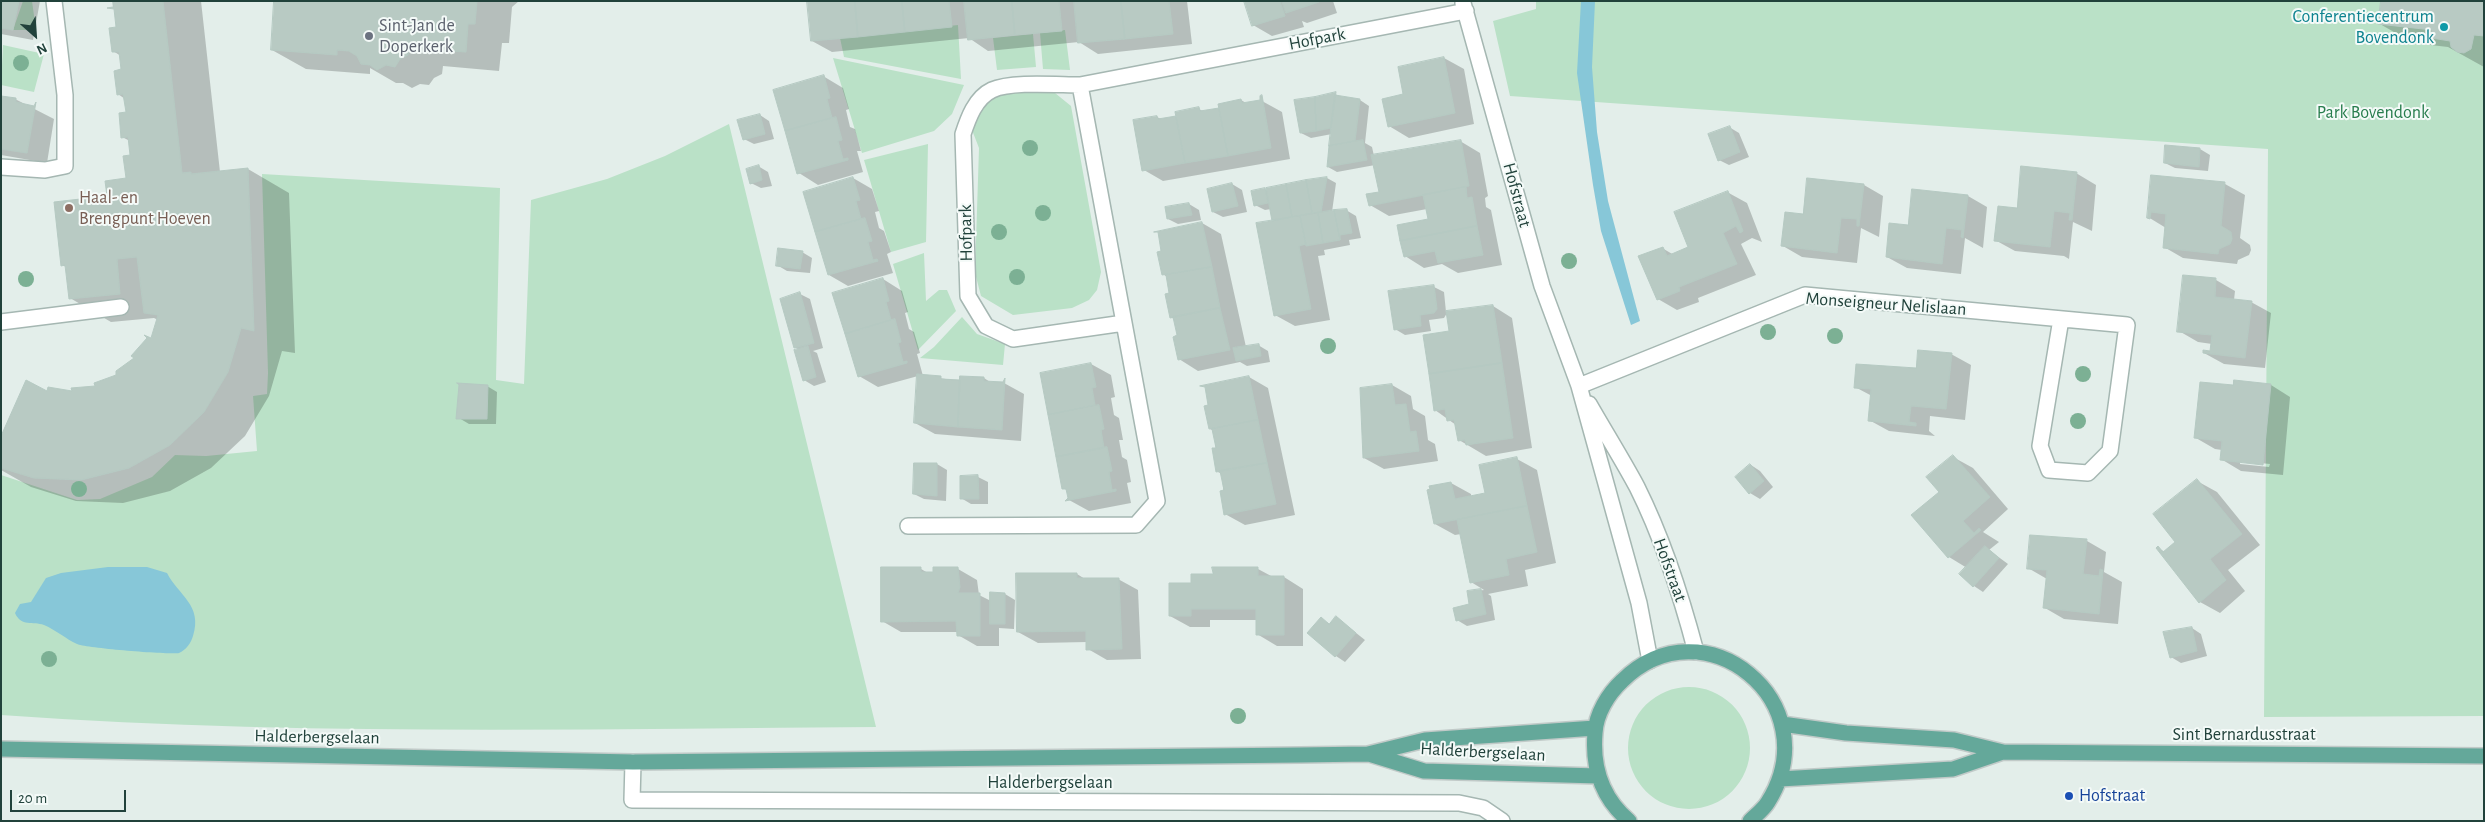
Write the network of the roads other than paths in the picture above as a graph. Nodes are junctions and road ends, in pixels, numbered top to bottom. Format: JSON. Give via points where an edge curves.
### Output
{"nodes":[{"id":1,"x":54,"y":1,"type":"edge"},
{"id":2,"x":1464,"y":6,"type":"edge"},
{"id":3,"x":1080,"y":85,"type":"junction"},
{"id":4,"x":1,"y":167,"type":"edge"},
{"id":5,"x":121,"y":307,"type":"dead end"},
{"id":6,"x":2061,"y":319,"type":"junction"},
{"id":7,"x":1,"y":322,"type":"edge"},
{"id":8,"x":1124,"y":323,"type":"junction"},
{"id":9,"x":1579,"y":386,"type":"junction"},
{"id":10,"x":908,"y":526,"type":"dead end"},
{"id":11,"x":1696,"y":652,"type":"junction"},
{"id":12,"x":1650,"y":661,"type":"junction"},
{"id":13,"x":1782,"y":724,"type":"junction"},
{"id":14,"x":1595,"y":728,"type":"junction"},
{"id":15,"x":1,"y":749,"type":"edge"},
{"id":16,"x":2003,"y":752,"type":"junction"},
{"id":17,"x":1368,"y":754,"type":"junction"},
{"id":18,"x":2484,"y":756,"type":"edge"},
{"id":19,"x":633,"y":762,"type":"junction"},
{"id":20,"x":1598,"y":776,"type":"junction"},
{"id":21,"x":1780,"y":779,"type":"junction"},
{"id":22,"x":1502,"y":821,"type":"edge"},
{"id":23,"x":1628,"y":821,"type":"edge"},
{"id":24,"x":1750,"y":821,"type":"edge"}],
"edges":[{"from":1,"to":4,"type":"street","via":[[65,94],[65,166],[45,170]]},
{"from":2,"to":3,"type":"street","name":"Hofpark"},
{"from":2,"to":9,"type":"street","name":"Hofstraat","via":[[1542,286]]},
{"from":3,"to":8,"type":"street"},
{"from":3,"to":8,"type":"street","name":"Hofpark","via":[[1022,85],[992,90],[971,111],[963,134],[968,296],[986,326],[1013,339]]},
{"from":5,"to":7,"type":"street"},
{"from":6,"to":6,"type":"street","name":"Monseigneur Nelislaan","via":[[2040,446],[2049,470],[2088,473],[2110,451],[2128,325]]},
{"from":6,"to":9,"type":"street","name":"Monseigneur Nelislaan","via":[[1805,295]]},
{"from":8,"to":10,"type":"street","via":[[1157,501],[1136,525]]},
{"from":9,"to":11,"type":"street","name":"Hofstraat","via":[[1637,487],[1659,536]]},
{"from":9,"to":12,"type":"street","name":"Hofstraat","via":[[1639,603]]},
{"from":11,"to":12,"type":"main road","via":[[1671,653]]},
{"from":11,"to":13,"type":"main road","via":[[1720,657],[1742,667],[1761,684],[1775,704]]},
{"from":12,"to":14,"type":"main road","via":[[1630,672],[1614,688],[1602,707]]},
{"from":13,"to":16,"type":"main road","name":"Sint Bernardusstraat","via":[[1838,732],[1954,740]]},
{"from":13,"to":21,"type":"main road","via":[[1785,752]]},
{"from":14,"to":17,"type":"main road","name":"Halderbergselaan","via":[[1425,740]]},
{"from":14,"to":20,"type":"main road"},
{"from":15,"to":19,"type":"main road","name":"Halderbergselaan"},
{"from":16,"to":18,"type":"main road","name":"Sint Bernardusstraat"},
{"from":16,"to":21,"type":"main road","name":"Sint Bernardusstraat","via":[[1953,769]]},
{"from":17,"to":19,"type":"main road","name":"Halderbergselaan"},
{"from":17,"to":20,"type":"main road","name":"Halderbergselaan","via":[[1424,772]]},
{"from":19,"to":22,"type":"street","name":"Halderbergselaan","via":[[632,800],[1459,803],[1483,808]]},
{"from":20,"to":23,"type":"main road","via":[[1605,793]]},
{"from":21,"to":24,"type":"main road","via":[[1768,803]]}]}
